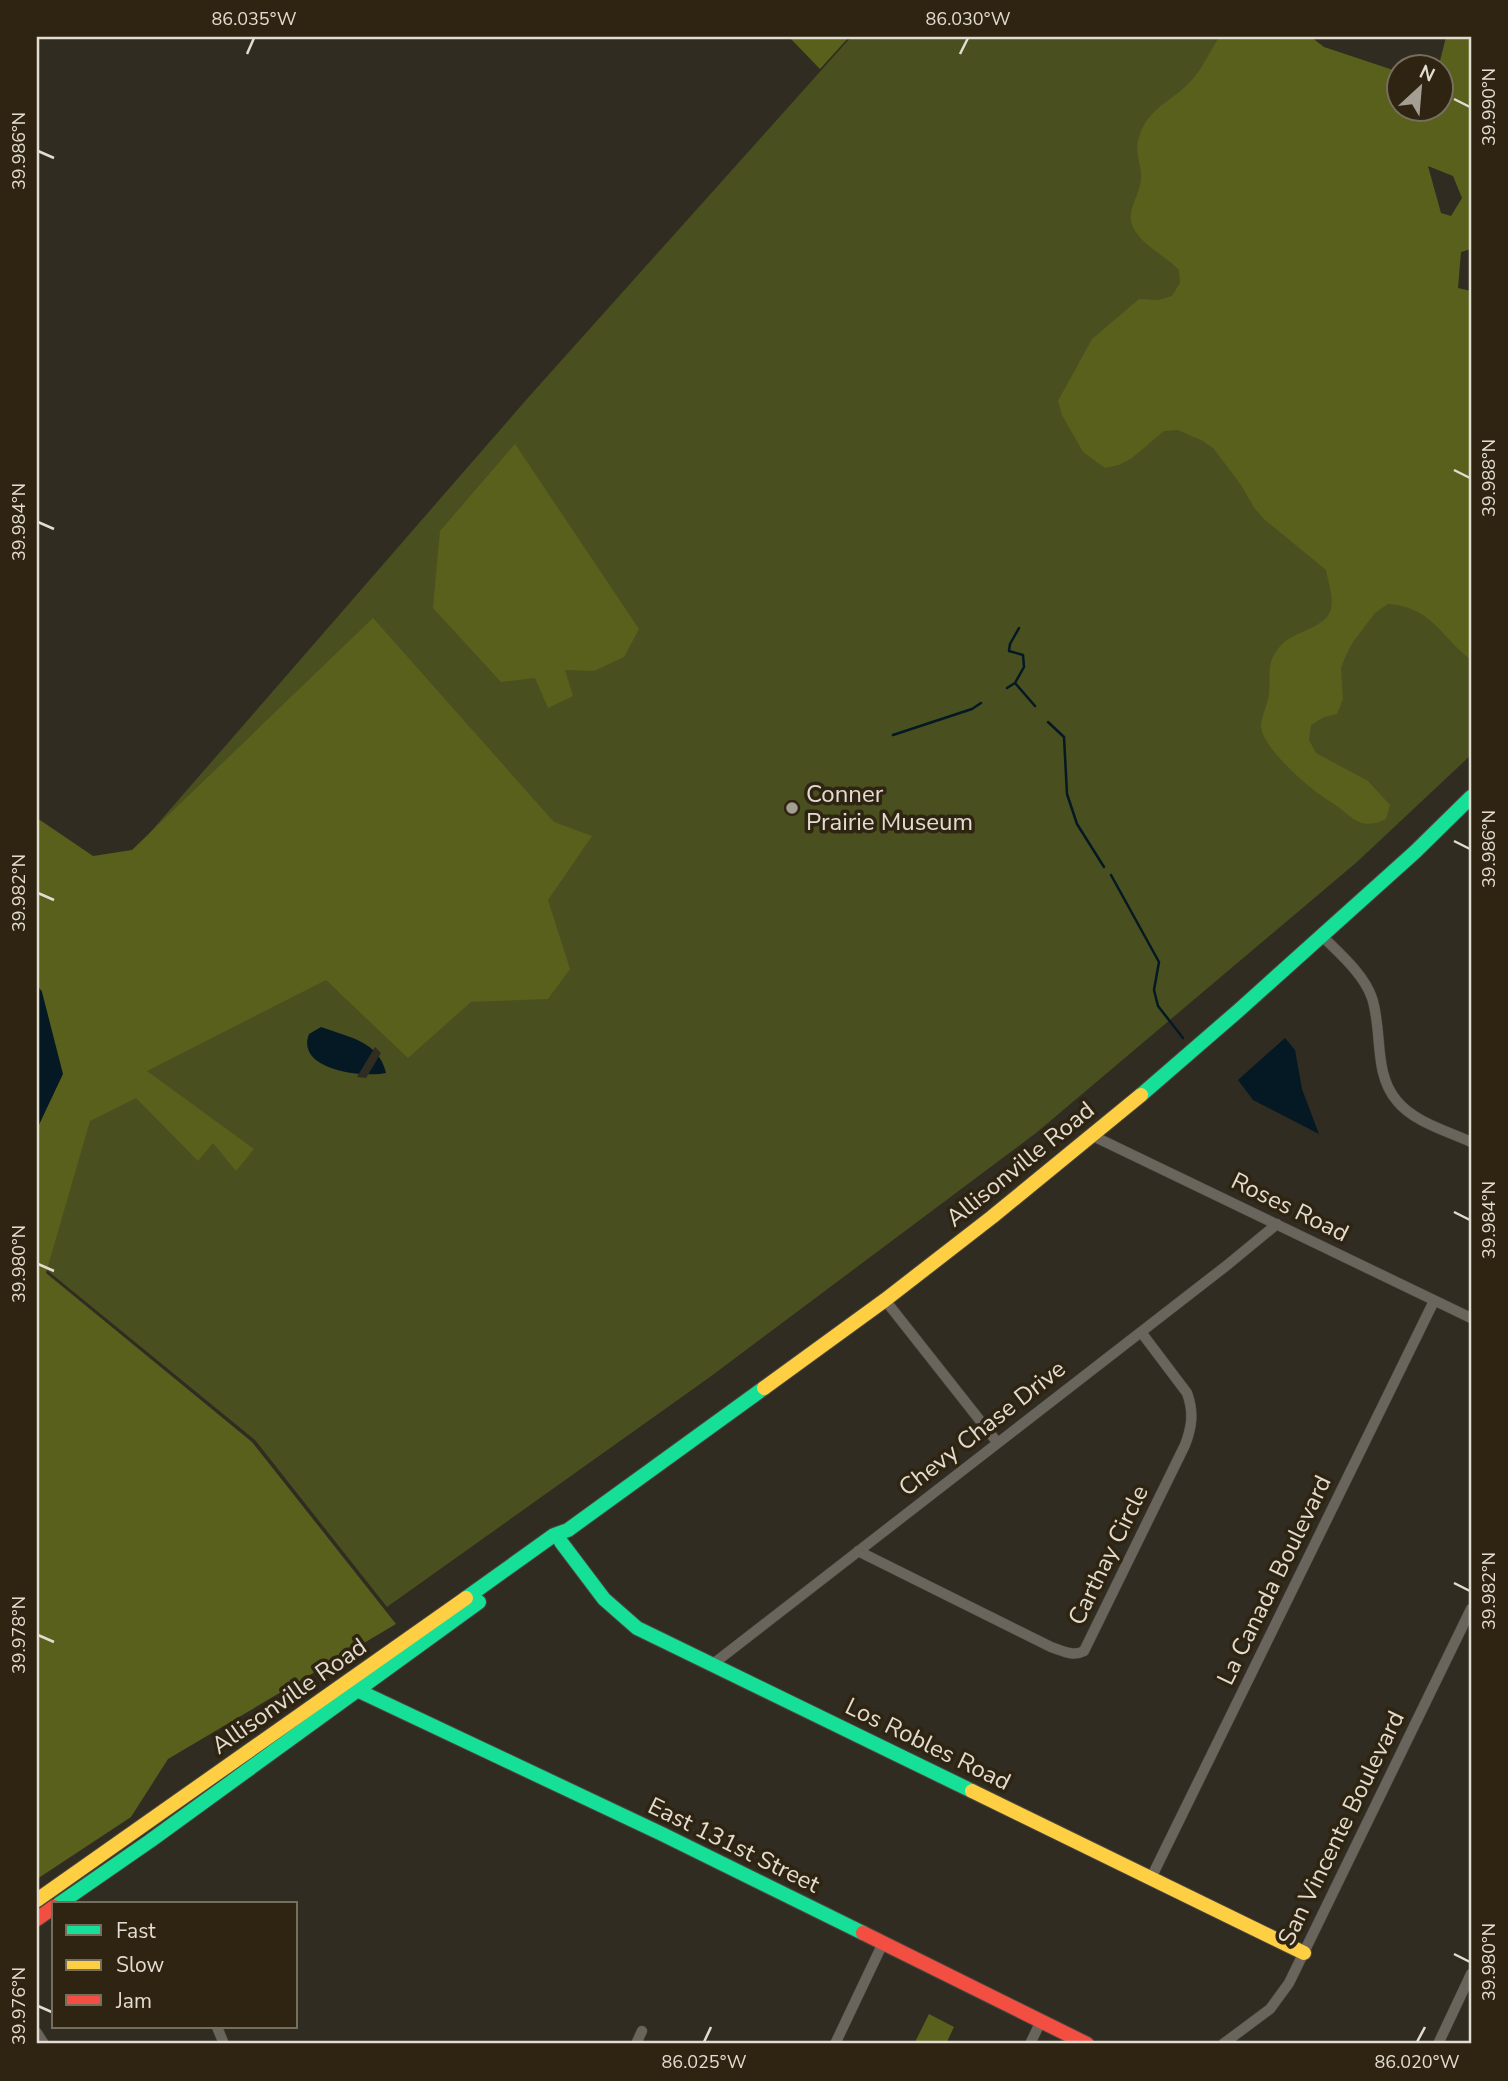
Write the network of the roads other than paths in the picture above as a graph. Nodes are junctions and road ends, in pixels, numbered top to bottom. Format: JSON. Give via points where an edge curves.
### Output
{"nodes":[{"id":1,"x":1471,"y":797,"type":"edge"},
{"id":2,"x":1322,"y":936,"type":"junction"},
{"id":3,"x":1091,"y":1135,"type":"junction"},
{"id":4,"x":1471,"y":1143,"type":"edge"},
{"id":5,"x":1277,"y":1224,"type":"junction"},
{"id":6,"x":885,"y":1300,"type":"junction"},
{"id":7,"x":1434,"y":1301,"type":"junction"},
{"id":8,"x":1471,"y":1318,"type":"edge"},
{"id":9,"x":1141,"y":1332,"type":"junction"},
{"id":10,"x":997,"y":1442,"type":"junction"},
{"id":11,"x":564,"y":1536,"type":"junction"},
{"id":12,"x":858,"y":1551,"type":"junction"},
{"id":13,"x":1471,"y":1609,"type":"edge"},
{"id":14,"x":713,"y":1664,"type":"junction"},
{"id":15,"x":359,"y":1690,"type":"junction"},
{"id":16,"x":1152,"y":1878,"type":"junction"},
{"id":17,"x":37,"y":1900,"type":"edge"},
{"id":18,"x":62,"y":1902,"type":"edge"},
{"id":19,"x":52,"y":1908,"type":"edge"},
{"id":20,"x":37,"y":1919,"type":"edge"},
{"id":21,"x":883,"y":1943,"type":"junction"},
{"id":22,"x":1304,"y":1952,"type":"junction"},
{"id":23,"x":1471,"y":1974,"type":"edge"},
{"id":24,"x":1041,"y":2021,"type":"junction"},
{"id":25,"x":217,"y":2028,"type":"edge"},
{"id":26,"x":642,"y":2031,"type":"dead end"},
{"id":27,"x":37,"y":2033,"type":"edge"},
{"id":28,"x":44,"y":2044,"type":"edge"},
{"id":29,"x":225,"y":2044,"type":"edge"},
{"id":30,"x":636,"y":2044,"type":"edge"},
{"id":31,"x":835,"y":2044,"type":"edge"},
{"id":32,"x":1030,"y":2044,"type":"edge"},
{"id":33,"x":1087,"y":2044,"type":"edge"},
{"id":34,"x":1223,"y":2044,"type":"edge"},
{"id":35,"x":1438,"y":2044,"type":"edge"}],
"edges":[{"from":1,"to":2,"type":"main road","name":"Allisonville Road"},
{"from":2,"to":3,"type":"main road","name":"Allisonville Road"},
{"from":2,"to":4,"type":"street","via":[[1371,996],[1383,1074],[1396,1101],[1411,1114]]},
{"from":3,"to":5,"type":"street","name":"Roses Road"},
{"from":3,"to":6,"type":"main road","name":"Allisonville Road"},
{"from":5,"to":7,"type":"street","name":"Roses Road"},
{"from":5,"to":9,"type":"street","name":"Chevy Chase Drive"},
{"from":6,"to":10,"type":"street"},
{"from":6,"to":11,"type":"main road","name":"Allisonville Road"},
{"from":7,"to":8,"type":"street","name":"Roses Road"},
{"from":7,"to":16,"type":"street","name":"La Canada Boulevard"},
{"from":9,"to":10,"type":"street","name":"Chevy Chase Drive"},
{"from":9,"to":12,"type":"street","name":"Carthay Circle","via":[[1187,1393],[1192,1425],[1084,1651],[1071,1654],[1051,1647]]},
{"from":10,"to":12,"type":"street","name":"Chevy Chase Drive"},
{"from":11,"to":14,"type":"main road","name":"Los Robles Road","via":[[618,1615]]},
{"from":11,"to":15,"type":"main road","name":"Allisonville Road"},
{"from":11,"to":17,"type":"main road","name":"Allisonville Road","via":[[554,1535]]},
{"from":12,"to":14,"type":"street","name":"Chevy Chase Drive"},
{"from":13,"to":22,"type":"street","name":"San Vincente Boulevard"},
{"from":14,"to":16,"type":"main road","name":"Los Robles Road"},
{"from":15,"to":18,"type":"main road","name":"Allisonville Road"},
{"from":15,"to":21,"type":"main road","name":"East 131st Street"},
{"from":16,"to":22,"type":"main road","name":"Los Robles Road"},
{"from":19,"to":20,"type":"main road"},
{"from":21,"to":24,"type":"main road","name":"East 131st Street"},
{"from":21,"to":31,"type":"street"},
{"from":22,"to":34,"type":"street","name":"San Vincente Boulevard","via":[[1278,2000]]},
{"from":23,"to":35,"type":"street"},
{"from":24,"to":32,"type":"street"},
{"from":24,"to":33,"type":"main road","name":"East 131st Street"},
{"from":25,"to":29,"type":"street"},
{"from":26,"to":30,"type":"street"},
{"from":27,"to":28,"type":"street"}]}
